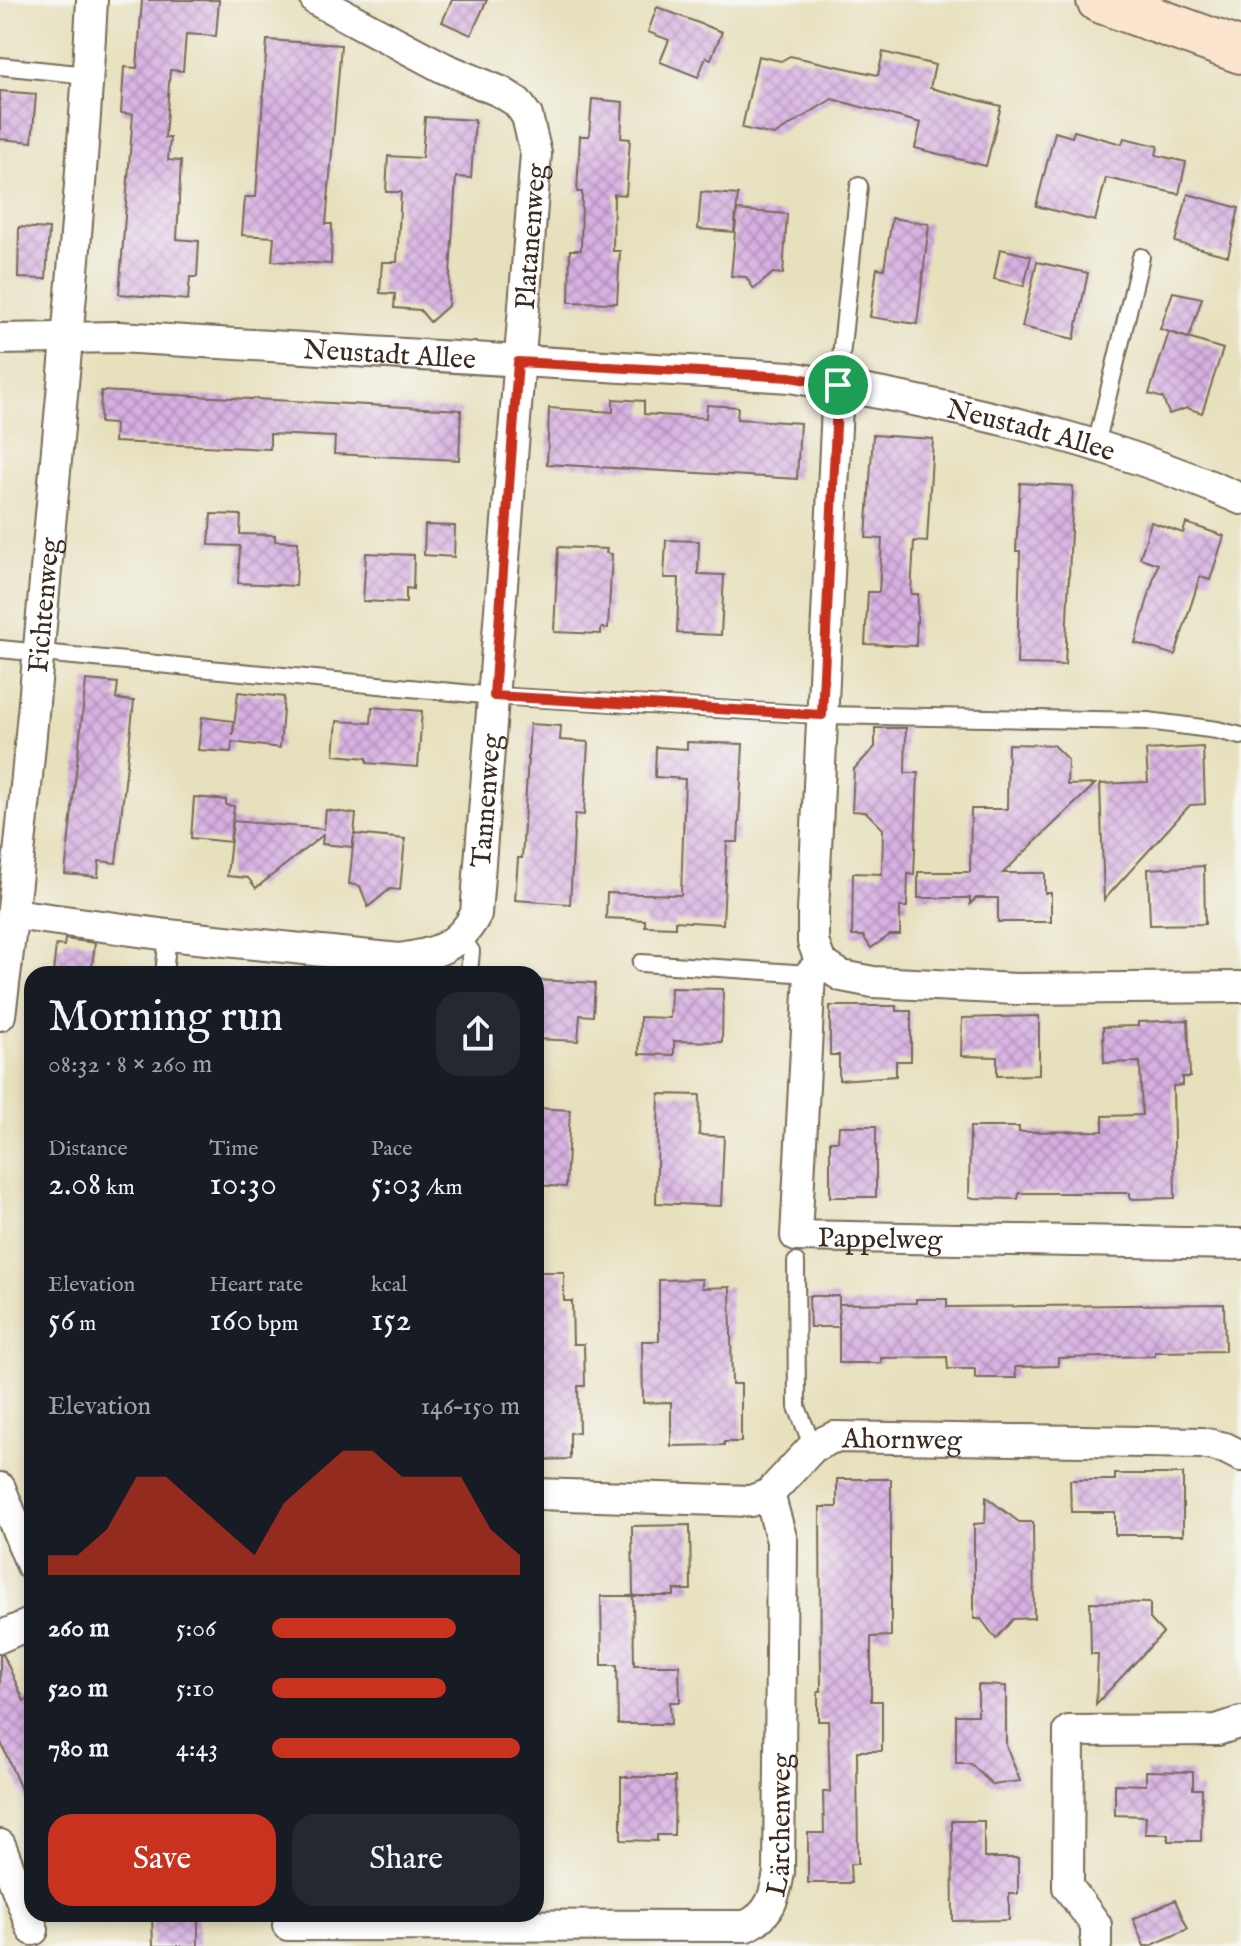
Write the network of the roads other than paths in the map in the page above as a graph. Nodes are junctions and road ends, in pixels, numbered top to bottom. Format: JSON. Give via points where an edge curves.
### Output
{"nodes":[{"id":1,"x":92,"y":0,"type":"edge"},
{"id":2,"x":316,"y":0,"type":"edge"},
{"id":3,"x":1099,"y":0,"type":"edge"},
{"id":4,"x":1241,"y":51,"type":"edge"},
{"id":5,"x":0,"y":66,"type":"edge"},
{"id":6,"x":88,"y":75,"type":"junction"},
{"id":7,"x":859,"y":186,"type":"dead end"},
{"id":8,"x":1141,"y":257,"type":"dead end"},
{"id":9,"x":0,"y":339,"type":"edge"},
{"id":10,"x":67,"y":339,"type":"junction"},
{"id":11,"x":518,"y":362,"type":"junction"},
{"id":12,"x":838,"y":385,"type":"junction"},
{"id":13,"x":1096,"y":445,"type":"junction"},
{"id":14,"x":1241,"y":499,"type":"edge"},
{"id":15,"x":0,"y":649,"type":"edge"},
{"id":16,"x":38,"y":653,"type":"junction"},
{"id":17,"x":494,"y":696,"type":"junction"},
{"id":18,"x":822,"y":715,"type":"junction"},
{"id":19,"x":1241,"y":736,"type":"edge"},
{"id":20,"x":13,"y":914,"type":"junction"},
{"id":21,"x":168,"y":935,"type":"junction"},
{"id":22,"x":461,"y":937,"type":"junction"},
{"id":23,"x":641,"y":963,"type":"dead end"},
{"id":24,"x":165,"y":966,"type":"edge"},
{"id":25,"x":470,"y":966,"type":"edge"},
{"id":26,"x":816,"y":969,"type":"junction"},
{"id":27,"x":1241,"y":987,"type":"edge"},
{"id":28,"x":0,"y":1015,"type":"edge"},
{"id":29,"x":1241,"y":1244,"type":"edge"},
{"id":30,"x":796,"y":1262,"type":"dead end"},
{"id":31,"x":813,"y":1447,"type":"junction"},
{"id":32,"x":1241,"y":1456,"type":"edge"},
{"id":33,"x":0,"y":1488,"type":"edge"},
{"id":34,"x":544,"y":1494,"type":"edge"},
{"id":35,"x":769,"y":1494,"type":"junction"},
{"id":36,"x":24,"y":1546,"type":"edge"},
{"id":37,"x":24,"y":1626,"type":"edge"},
{"id":38,"x":0,"y":1637,"type":"edge"},
{"id":39,"x":1241,"y":1722,"type":"edge"},
{"id":40,"x":0,"y":1845,"type":"edge"},
{"id":41,"x":24,"y":1907,"type":"edge"},
{"id":42,"x":30,"y":1922,"type":"edge"},
{"id":43,"x":288,"y":1928,"type":"edge"},
{"id":44,"x":33,"y":1930,"type":"dead end"},
{"id":45,"x":1096,"y":1946,"type":"edge"}],
"edges":[{"from":1,"to":6,"type":"street"},
{"from":2,"to":11,"type":"street","name":"Platanenweg","via":[[501,92],[527,116],[536,154]]},
{"from":3,"to":4,"type":"street"},
{"from":5,"to":6,"type":"lane"},
{"from":6,"to":10,"type":"street"},
{"from":7,"to":12,"type":"lane"},
{"from":8,"to":13,"type":"lane"},
{"from":9,"to":10,"type":"street","name":"Neustadt Allee"},
{"from":10,"to":11,"type":"street","name":"Neustadt Allee","via":[[134,338]]},
{"from":10,"to":16,"type":"street","name":"Fichtenweg"},
{"from":11,"to":12,"type":"street","name":"Neustadt Allee","via":[[790,377]]},
{"from":11,"to":17,"type":"street","name":"Tannenweg"},
{"from":12,"to":13,"type":"street","name":"Neustadt Allee"},
{"from":12,"to":18,"type":"street","name":"Pappelweg"},
{"from":13,"to":14,"type":"street","name":"Neustadt Allee"},
{"from":15,"to":16,"type":"lane"},
{"from":16,"to":17,"type":"lane"},
{"from":16,"to":20,"type":"street","name":"Fichtenweg"},
{"from":17,"to":18,"type":"lane"},
{"from":17,"to":22,"type":"street","name":"Tannenweg","via":[[476,914]]},
{"from":18,"to":19,"type":"lane","via":[[1148,721]]},
{"from":18,"to":26,"type":"street","name":"Pappelweg"},
{"from":20,"to":21,"type":"street"},
{"from":20,"to":28,"type":"street","name":"Fichtenweg"},
{"from":21,"to":22,"type":"street","via":[[399,959],[425,956]]},
{"from":21,"to":24,"type":"lane"},
{"from":22,"to":25,"type":"lane","via":[[471,951]]},
{"from":23,"to":26,"type":"lane"},
{"from":26,"to":27,"type":"street","via":[[873,982],[1016,989]]},
{"from":26,"to":29,"type":"street","name":"Pappelweg","via":[[796,1236]]},
{"from":30,"to":31,"type":"lane","via":[[797,1407]]},
{"from":31,"to":32,"type":"street","name":"Ahornweg","via":[[834,1437],[1186,1442]]},
{"from":31,"to":35,"type":"street","name":"Ahornweg"},
{"from":33,"to":36,"type":"street"},
{"from":34,"to":35,"type":"street","via":[[751,1501]]},
{"from":35,"to":43,"type":"street","name":"Lärchenweg","via":[[782,1541],[779,1872],[776,1893],[760,1919],[746,1926]]},
{"from":37,"to":38,"type":"street"},
{"from":39,"to":45,"type":"street","via":[[1217,1730],[1069,1731],[1068,1887],[1096,1925]]},
{"from":40,"to":41,"type":"street"},
{"from":42,"to":44,"type":"street"}]}
